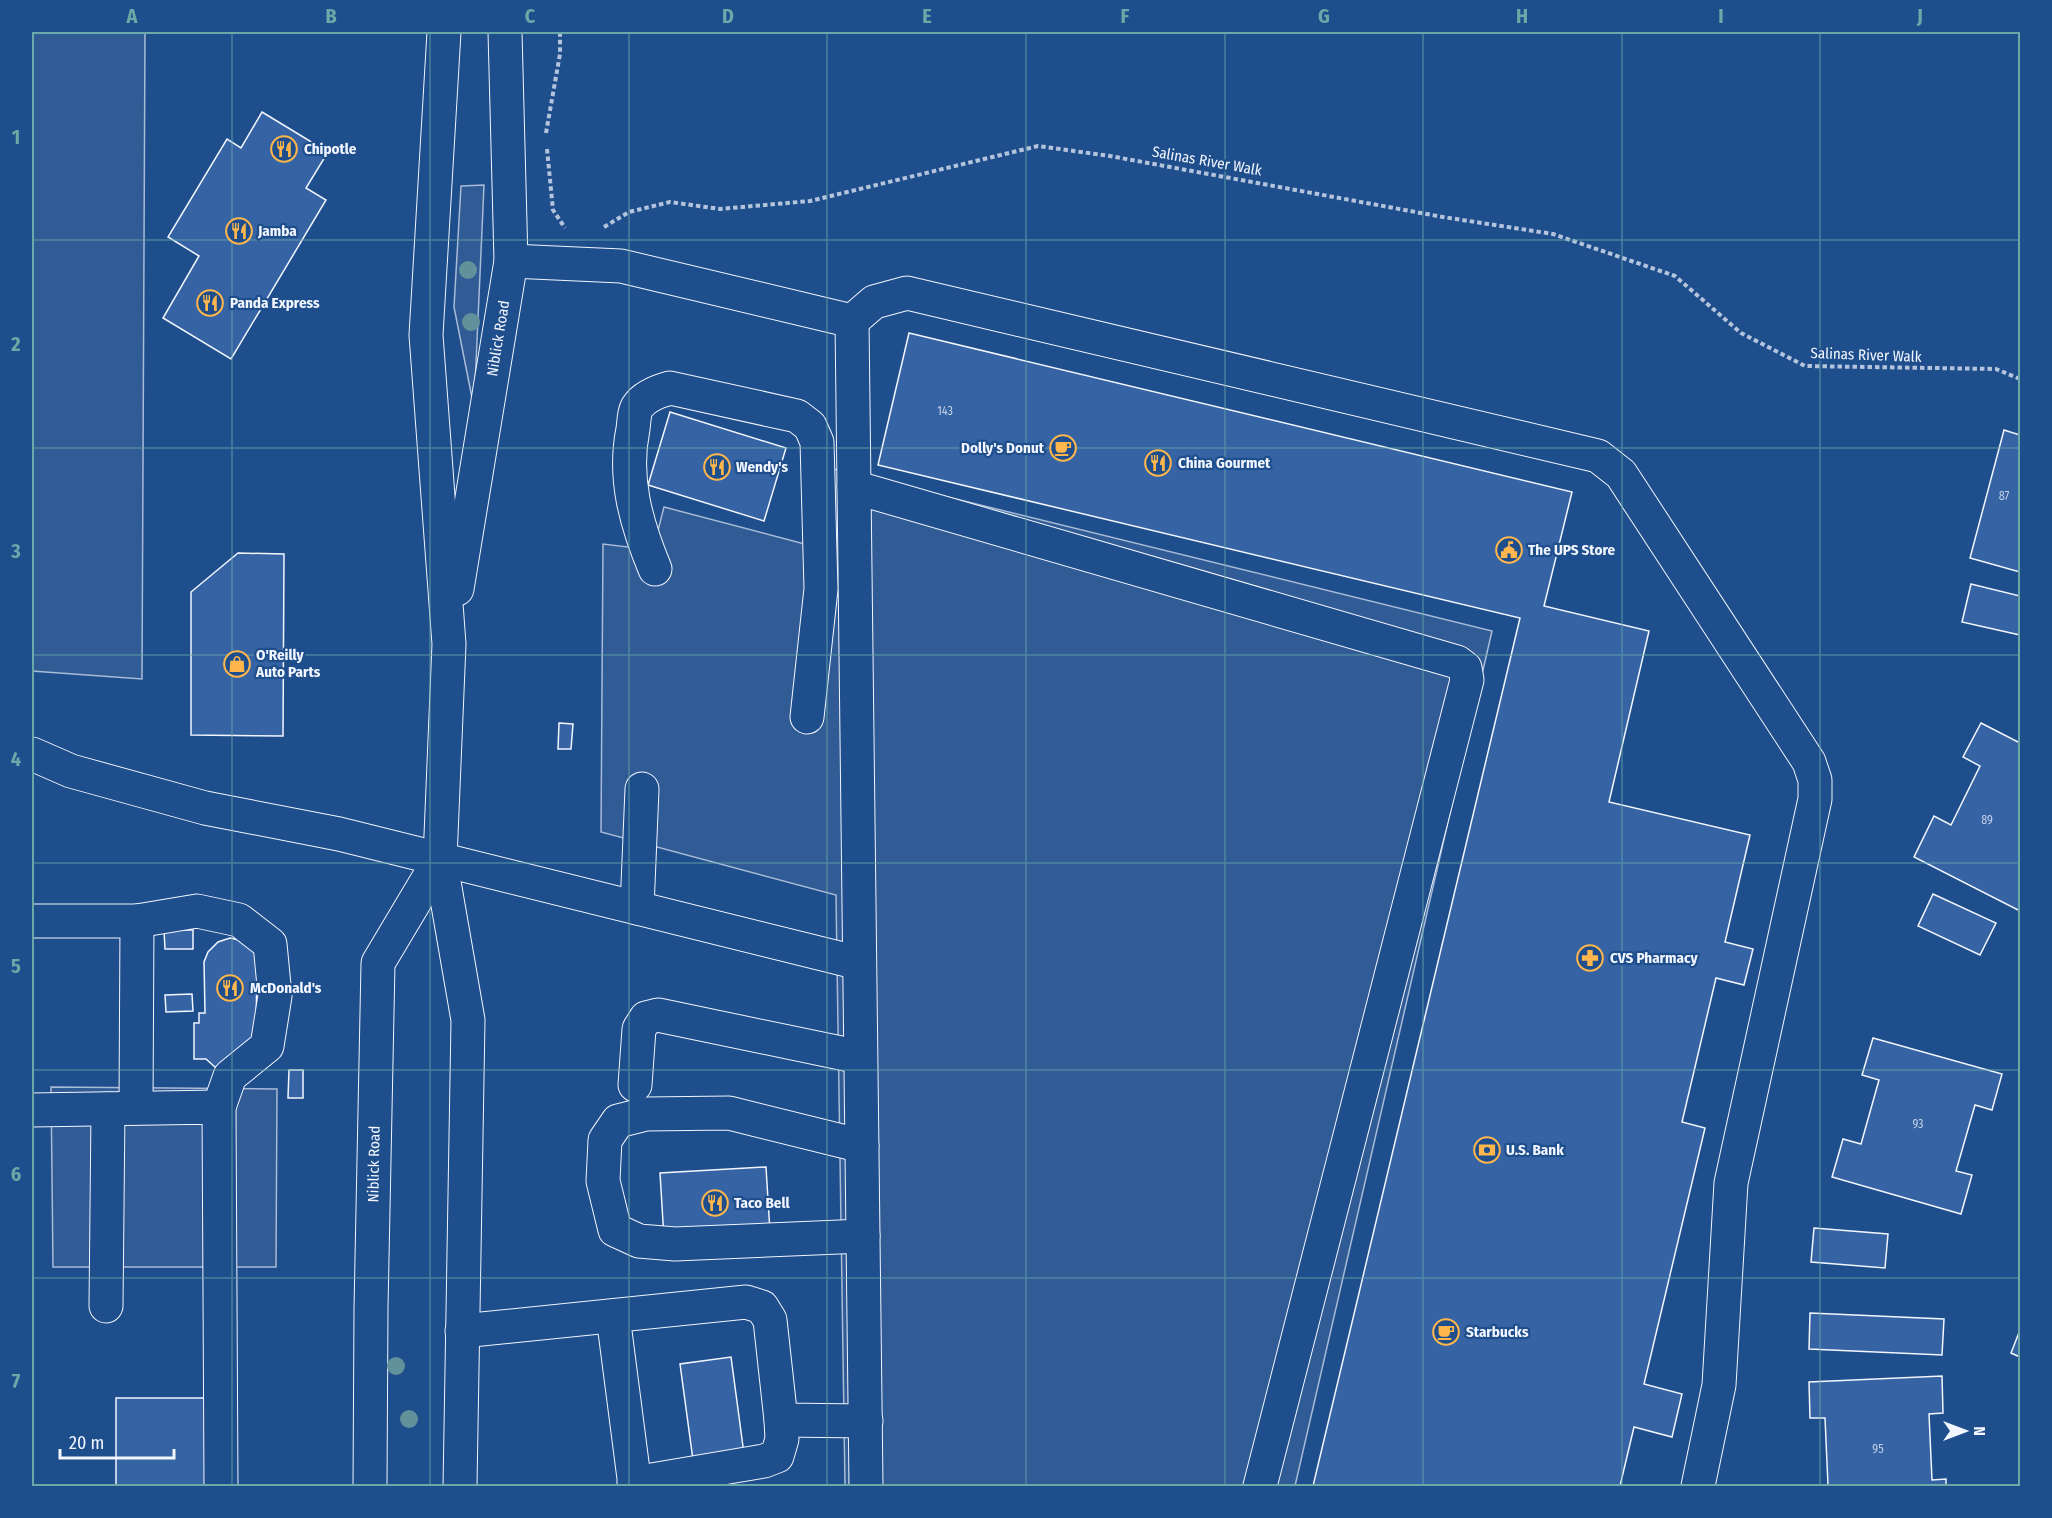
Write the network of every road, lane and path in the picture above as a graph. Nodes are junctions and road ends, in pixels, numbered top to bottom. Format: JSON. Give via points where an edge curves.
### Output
{"nodes":[{"id":1,"x":444,"y":32,"type":"edge"},
{"id":2,"x":505,"y":32,"type":"edge"},
{"id":3,"x":561,"y":32,"type":"edge"},
{"id":4,"x":599,"y":230,"type":"dead end"},
{"id":5,"x":574,"y":231,"type":"dead end"},
{"id":6,"x":511,"y":261,"type":"junction"},
{"id":7,"x":852,"y":321,"type":"junction"},
{"id":8,"x":2020,"y":379,"type":"edge"},
{"id":9,"x":854,"y":487,"type":"junction"},
{"id":10,"x":655,"y":569,"type":"dead end"},
{"id":11,"x":448,"y":644,"type":"junction"},
{"id":12,"x":807,"y":717,"type":"dead end"},
{"id":13,"x":32,"y":754,"type":"edge"},
{"id":14,"x":642,"y":789,"type":"dead end"},
{"id":15,"x":440,"y":859,"type":"junction"},
{"id":16,"x":637,"y":908,"type":"junction"},
{"id":17,"x":32,"y":921,"type":"edge"},
{"id":18,"x":137,"y":921,"type":"junction"},
{"id":19,"x":859,"y":963,"type":"junction"},
{"id":20,"x":861,"y":1057,"type":"junction"},
{"id":21,"x":635,"y":1085,"type":"dead end"},
{"id":22,"x":219,"y":1107,"type":"junction"},
{"id":23,"x":122,"y":1108,"type":"junction"},
{"id":24,"x":32,"y":1110,"type":"edge"},
{"id":25,"x":862,"y":1146,"type":"junction"},
{"id":26,"x":863,"y":1236,"type":"junction"},
{"id":27,"x":106,"y":1306,"type":"dead end"},
{"id":28,"x":613,"y":1316,"type":"junction"},
{"id":29,"x":462,"y":1331,"type":"junction"},
{"id":30,"x":781,"y":1420,"type":"junction"},
{"id":31,"x":866,"y":1421,"type":"junction"},
{"id":32,"x":634,"y":1485,"type":"edge"},
{"id":33,"x":221,"y":1486,"type":"edge"},
{"id":34,"x":370,"y":1486,"type":"edge"},
{"id":35,"x":460,"y":1486,"type":"edge"},
{"id":36,"x":866,"y":1486,"type":"edge"},
{"id":37,"x":1260,"y":1486,"type":"edge"},
{"id":38,"x":1698,"y":1486,"type":"edge"}],
"edges":[{"from":1,"to":11,"type":"main road","name":"Niblick Road","via":[[426,336]]},
{"from":2,"to":6,"type":"main road","name":"Niblick Road"},
{"from":3,"to":5,"type":"path","via":[[546,133],[553,210],[566,229]]},
{"from":4,"to":8,"type":"path","name":"Salinas River Walk","via":[[629,212],[670,202],[720,209],[810,201],[1038,146],[1552,234],[1676,276],[1741,333],[1805,366],[1995,369]]},
{"from":6,"to":7,"type":"main road","via":[[621,266]]},
{"from":6,"to":11,"type":"main road","name":"Niblick Road"},
{"from":7,"to":9,"type":"main road"},
{"from":7,"to":38,"type":"main road","via":[[874,302],[907,292],[1598,456],[1621,474],[1809,762],[1815,780],[1815,799],[1731,1183],[1719,1385]]},
{"from":9,"to":19,"type":"main road"},
{"from":9,"to":37,"type":"main road","via":[[1457,662],[1465,668],[1467,680]]},
{"from":10,"to":12,"type":"main road","via":[[637,524],[632,496],[631,437],[637,406],[654,392],[670,388],[797,416],[810,426],[817,442],[821,589]]},
{"from":11,"to":15,"type":"main road","name":"Niblick Road"},
{"from":13,"to":15,"type":"main road","via":[[71,771],[205,808],[323,830]]},
{"from":14,"to":16,"type":"main road"},
{"from":15,"to":16,"type":"main road"},
{"from":15,"to":29,"type":"main road","name":"Niblick Road","via":[[468,1020]]},
{"from":15,"to":34,"type":"main road","name":"Niblick Road","via":[[378,963]]},
{"from":16,"to":19,"type":"main road"},
{"from":17,"to":18,"type":"main road"},
{"from":18,"to":22,"type":"main road","via":[[197,911],[239,920],[270,944],[275,996],[267,1046],[230,1076]]},
{"from":18,"to":23,"type":"main road"},
{"from":19,"to":20,"type":"main road"},
{"from":20,"to":21,"type":"main road","via":[[658,1015],[646,1018],[639,1029]]},
{"from":20,"to":25,"type":"main road"},
{"from":22,"to":23,"type":"main road"},
{"from":22,"to":33,"type":"main road"},
{"from":23,"to":24,"type":"main road"},
{"from":23,"to":27,"type":"main road"},
{"from":25,"to":26,"type":"main road"},
{"from":25,"to":26,"type":"main road","via":[[729,1113],[646,1114],[618,1121],[605,1140],[603,1181],[615,1230],[639,1241],[675,1244]]},
{"from":26,"to":31,"type":"main road"},
{"from":28,"to":29,"type":"main road"},
{"from":28,"to":30,"type":"main road","via":[[746,1302],[762,1307],[770,1320]]},
{"from":28,"to":32,"type":"main road"},
{"from":29,"to":35,"type":"main road","name":"Niblick Road"},
{"from":30,"to":31,"type":"main road"},
{"from":30,"to":32,"type":"main road","via":[[782,1439],[777,1456]]},
{"from":31,"to":36,"type":"main road"}]}
